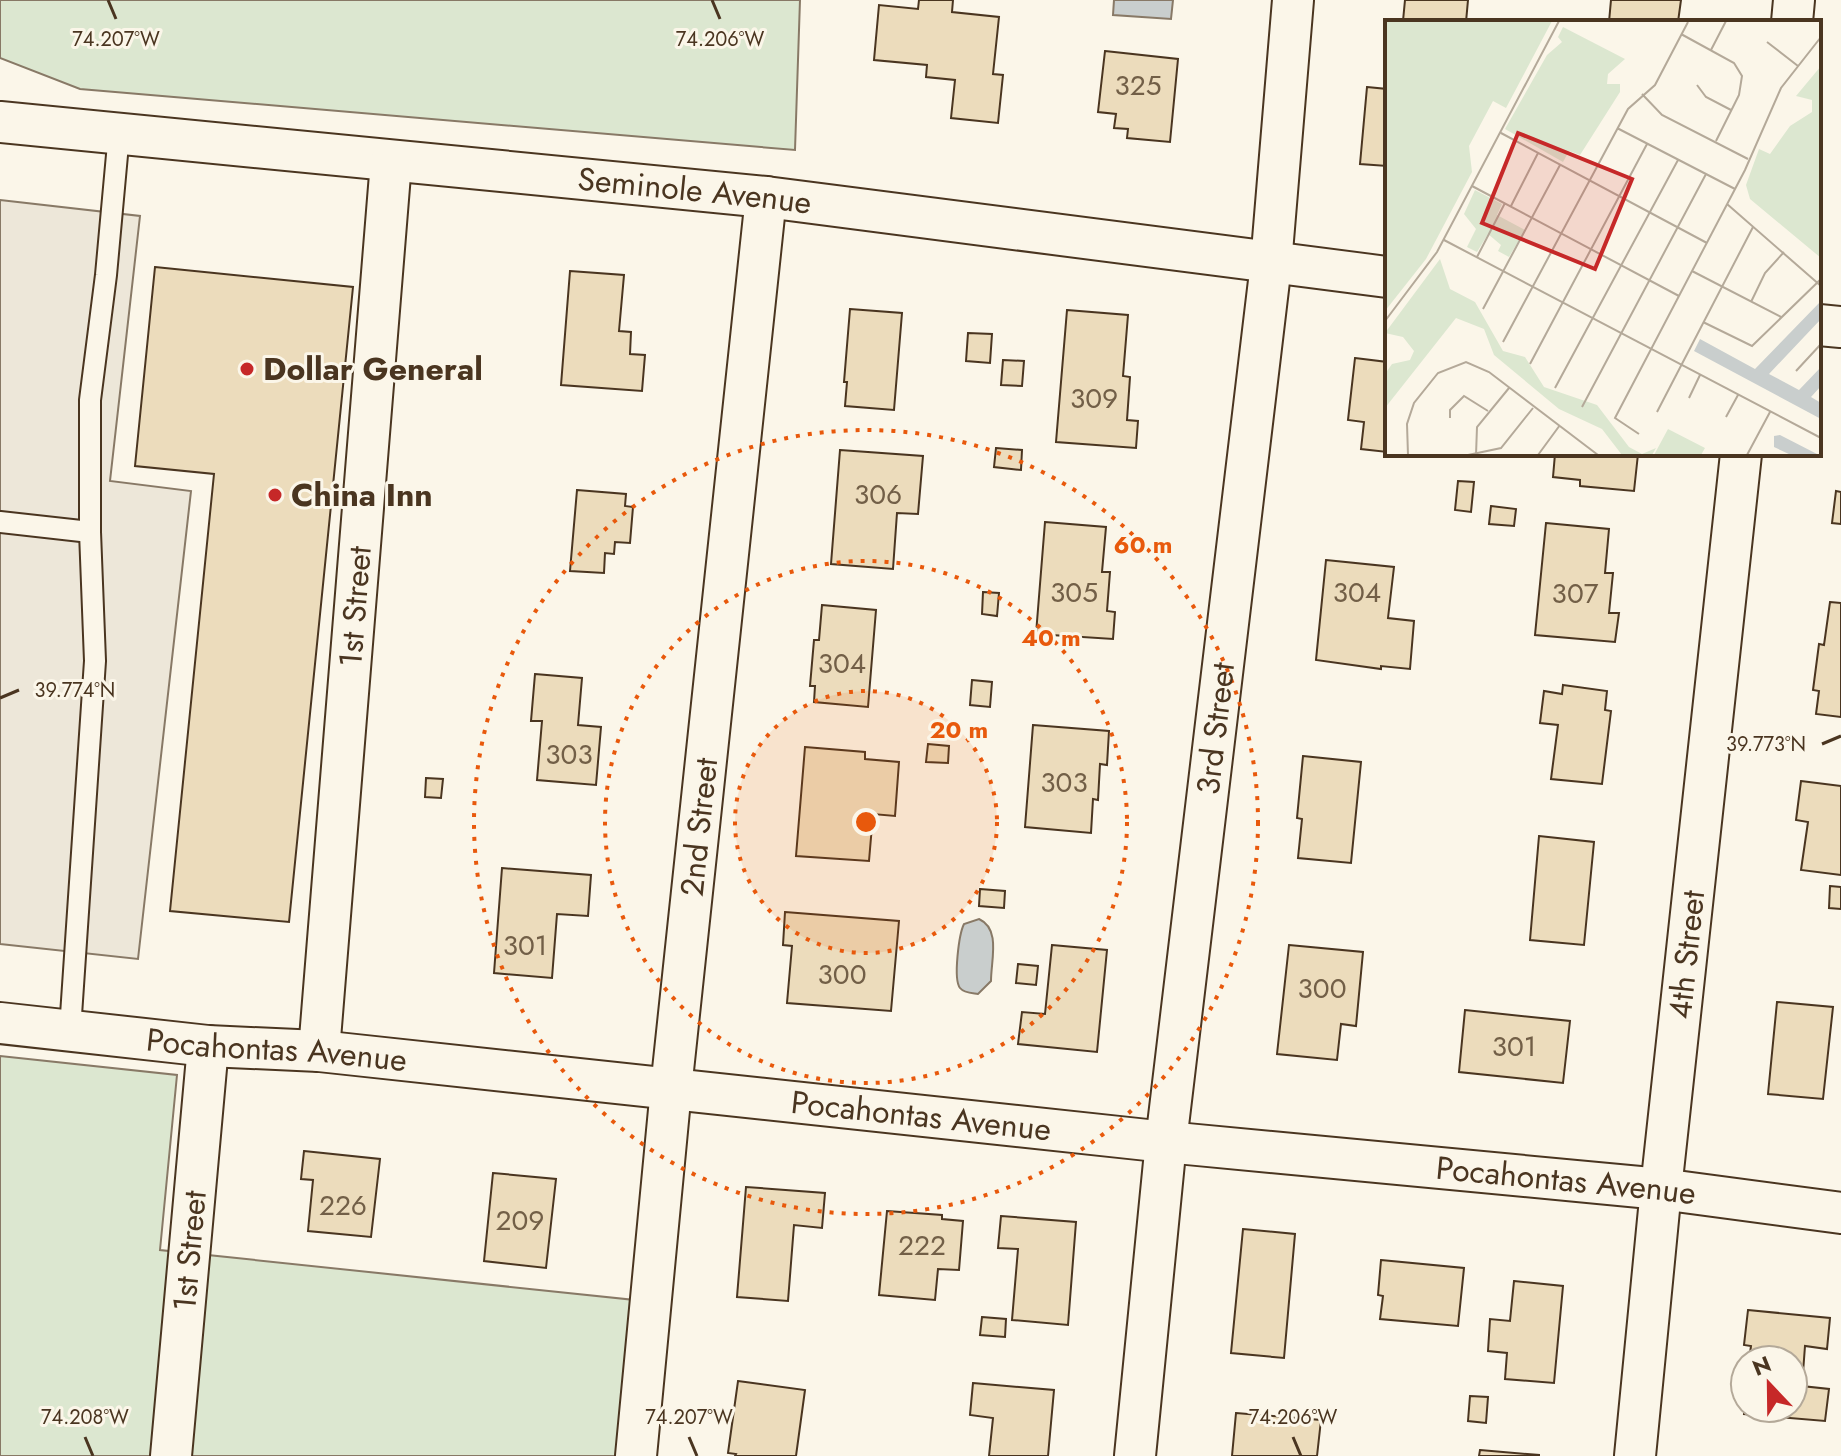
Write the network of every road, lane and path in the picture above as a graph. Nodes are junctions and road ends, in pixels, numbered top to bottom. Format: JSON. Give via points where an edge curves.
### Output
{"nodes":[{"id":1,"x":1293,"y":0,"type":"edge"},
{"id":2,"x":1794,"y":0,"type":"edge"},
{"id":3,"x":1792,"y":20,"type":"edge"},
{"id":4,"x":0,"y":122,"type":"edge"},
{"id":5,"x":119,"y":133,"type":"junction"},
{"id":6,"x":391,"y":162,"type":"junction"},
{"id":7,"x":766,"y":197,"type":"junction"},
{"id":8,"x":1271,"y":264,"type":"junction"},
{"id":9,"x":1385,"y":277,"type":"edge"},
{"id":10,"x":1821,"y":325,"type":"edge"},
{"id":11,"x":1841,"y":327,"type":"edge"},
{"id":12,"x":1741,"y":456,"type":"edge"},
{"id":13,"x":0,"y":522,"type":"edge"},
{"id":14,"x":90,"y":532,"type":"junction"},
{"id":15,"x":0,"y":1023,"type":"edge"},
{"id":16,"x":70,"y":1030,"type":"junction"},
{"id":17,"x":208,"y":1046,"type":"junction"},
{"id":18,"x":319,"y":1051,"type":"junction"},
{"id":19,"x":671,"y":1089,"type":"junction"},
{"id":20,"x":1166,"y":1142,"type":"junction"},
{"id":21,"x":1661,"y":1189,"type":"junction"},
{"id":22,"x":1841,"y":1213,"type":"edge"},
{"id":23,"x":171,"y":1456,"type":"edge"},
{"id":24,"x":636,"y":1456,"type":"edge"},
{"id":25,"x":1135,"y":1456,"type":"edge"},
{"id":26,"x":1635,"y":1456,"type":"edge"}],
"edges":[{"from":1,"to":8,"type":"street","name":"3rd Street"},
{"from":2,"to":3,"type":"street"},
{"from":4,"to":5,"type":"street","name":"Seminole Avenue"},
{"from":5,"to":6,"type":"street","name":"Seminole Avenue"},
{"from":5,"to":14,"type":"lane","via":[[90,400]]},
{"from":6,"to":7,"type":"street","name":"Seminole Avenue"},
{"from":6,"to":18,"type":"street","name":"1st Street"},
{"from":7,"to":8,"type":"street","name":"Seminole Avenue"},
{"from":7,"to":19,"type":"street","name":"2nd Street"},
{"from":8,"to":9,"type":"street","name":"Seminole Avenue"},
{"from":8,"to":20,"type":"street","name":"3rd Street"},
{"from":10,"to":11,"type":"street"},
{"from":12,"to":21,"type":"street","name":"4th Street"},
{"from":13,"to":14,"type":"lane"},
{"from":14,"to":16,"type":"lane","via":[[95,661]]},
{"from":15,"to":16,"type":"street","name":"Pocahontas Avenue"},
{"from":16,"to":17,"type":"street","name":"Pocahontas Avenue"},
{"from":17,"to":18,"type":"street","name":"Pocahontas Avenue"},
{"from":17,"to":23,"type":"street","name":"1st Street"},
{"from":18,"to":19,"type":"street","name":"Pocahontas Avenue"},
{"from":19,"to":20,"type":"street","name":"Pocahontas Avenue"},
{"from":19,"to":24,"type":"street","name":"2nd Street"},
{"from":20,"to":21,"type":"street","name":"Pocahontas Avenue"},
{"from":20,"to":25,"type":"street","name":"3rd Street"},
{"from":21,"to":22,"type":"street","name":"Pocahontas Avenue"},
{"from":21,"to":26,"type":"street","name":"4th Street"}]}
